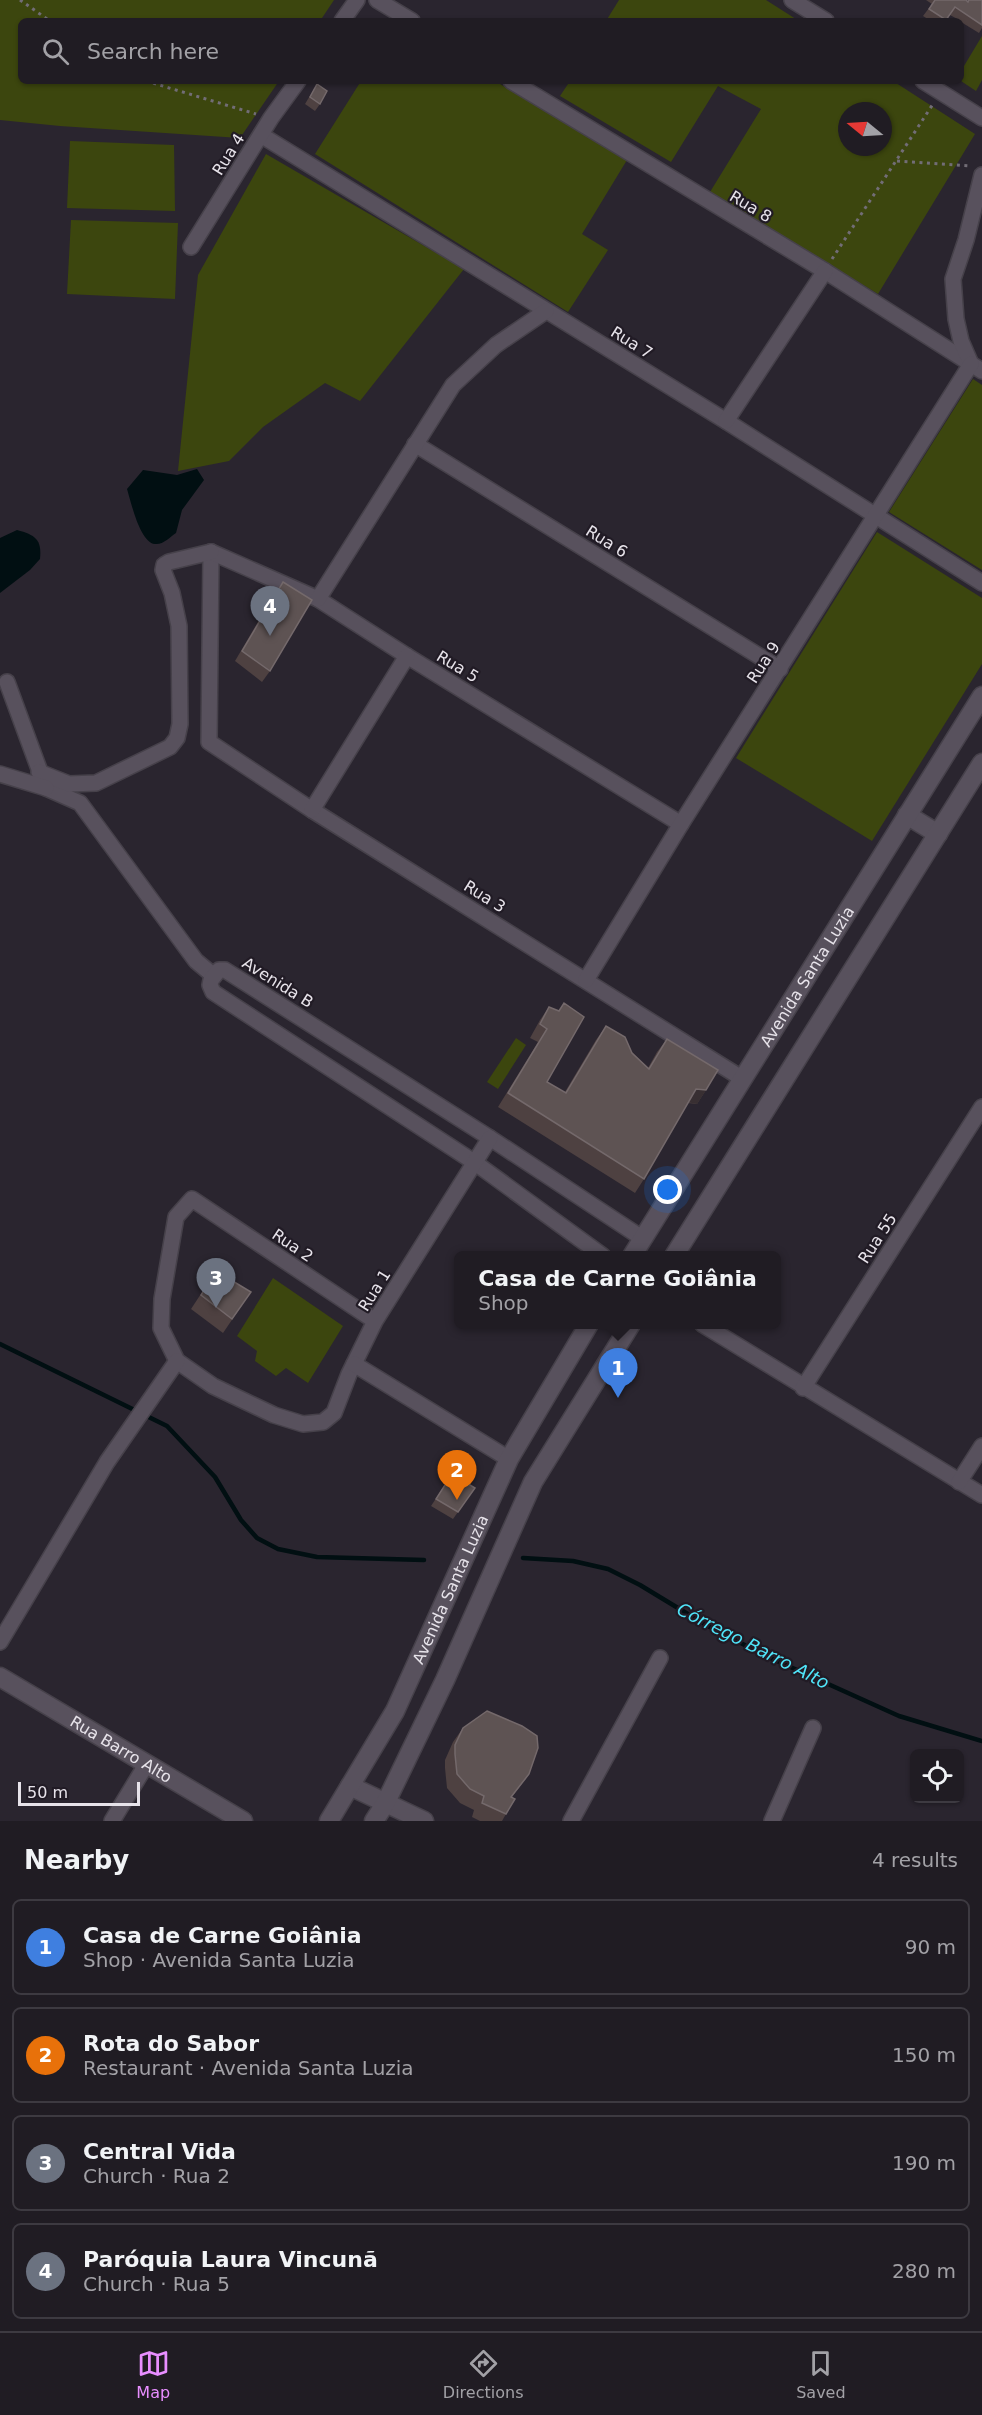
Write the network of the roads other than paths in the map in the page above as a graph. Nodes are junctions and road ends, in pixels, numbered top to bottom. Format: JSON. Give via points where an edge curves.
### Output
{"nodes":[{"id":1,"x":357,"y":0,"type":"edge"},
{"id":2,"x":377,"y":0,"type":"edge"},
{"id":3,"x":792,"y":0,"type":"edge"},
{"id":4,"x":344,"y":18,"type":"edge"},
{"id":5,"x":407,"y":18,"type":"edge"},
{"id":6,"x":821,"y":18,"type":"edge"},
{"id":7,"x":296,"y":84,"type":"edge"},
{"id":8,"x":516,"y":84,"type":"edge"},
{"id":9,"x":928,"y":84,"type":"edge"},
{"id":10,"x":982,"y":118,"type":"edge"},
{"id":11,"x":261,"y":135,"type":"junction"},
{"id":12,"x":977,"y":170,"type":"edge"},
{"id":13,"x":191,"y":247,"type":"dead end"},
{"id":14,"x":825,"y":271,"type":"junction"},
{"id":15,"x":546,"y":311,"type":"junction"},
{"id":16,"x":977,"y":367,"type":"edge"},
{"id":17,"x":726,"y":421,"type":"junction"},
{"id":18,"x":415,"y":444,"type":"junction"},
{"id":19,"x":876,"y":517,"type":"junction"},
{"id":20,"x":211,"y":552,"type":"junction"},
{"id":21,"x":982,"y":583,"type":"edge"},
{"id":22,"x":318,"y":599,"type":"junction"},
{"id":23,"x":407,"y":656,"type":"junction"},
{"id":24,"x":780,"y":669,"type":"junction"},
{"id":25,"x":7,"y":682,"type":"dead end"},
{"id":26,"x":982,"y":696,"type":"edge"},
{"id":27,"x":982,"y":763,"type":"edge"},
{"id":28,"x":39,"y":772,"type":"junction"},
{"id":29,"x":0,"y":774,"type":"edge"},
{"id":30,"x":45,"y":788,"type":"junction"},
{"id":31,"x":312,"y":810,"type":"junction"},
{"id":32,"x":907,"y":816,"type":"junction"},
{"id":33,"x":681,"y":824,"type":"junction"},
{"id":34,"x":938,"y":834,"type":"junction"},
{"id":35,"x":214,"y":975,"type":"junction"},
{"id":36,"x":586,"y":980,"type":"junction"},
{"id":37,"x":743,"y":1079,"type":"junction"},
{"id":38,"x":982,"y":1107,"type":"edge"},
{"id":39,"x":490,"y":1138,"type":"junction"},
{"id":40,"x":474,"y":1162,"type":"junction"},
{"id":41,"x":642,"y":1238,"type":"junction"},
{"id":42,"x":596,"y":1251,"type":"edge"},
{"id":43,"x":635,"y":1251,"type":"edge"},
{"id":44,"x":677,"y":1251,"type":"edge"},
{"id":45,"x":375,"y":1321,"type":"junction"},
{"id":46,"x":586,"y":1329,"type":"edge"},
{"id":47,"x":628,"y":1329,"type":"edge"},
{"id":48,"x":710,"y":1329,"type":"edge"},
{"id":49,"x":177,"y":1361,"type":"junction"},
{"id":50,"x":354,"y":1364,"type":"junction"},
{"id":51,"x":803,"y":1388,"type":"junction"},
{"id":52,"x":982,"y":1446,"type":"edge"},
{"id":53,"x":509,"y":1459,"type":"junction"},
{"id":54,"x":959,"y":1482,"type":"junction"},
{"id":55,"x":982,"y":1496,"type":"edge"},
{"id":56,"x":0,"y":1642,"type":"edge"},
{"id":57,"x":660,"y":1659,"type":"dead end"},
{"id":58,"x":0,"y":1677,"type":"edge"},
{"id":59,"x":813,"y":1728,"type":"dead end"},
{"id":60,"x":146,"y":1765,"type":"junction"},
{"id":61,"x":350,"y":1786,"type":"junction"},
{"id":62,"x":385,"y":1804,"type":"junction"},
{"id":63,"x":112,"y":1821,"type":"edge"},
{"id":64,"x":243,"y":1821,"type":"edge"},
{"id":65,"x":329,"y":1821,"type":"edge"},
{"id":66,"x":374,"y":1821,"type":"edge"},
{"id":67,"x":424,"y":1821,"type":"edge"},
{"id":68,"x":571,"y":1821,"type":"edge"},
{"id":69,"x":772,"y":1821,"type":"edge"}],
"edges":[{"from":1,"to":4,"type":"street"},
{"from":2,"to":5,"type":"street"},
{"from":3,"to":6,"type":"street"},
{"from":7,"to":11,"type":"street","name":"Rua 4"},
{"from":8,"to":14,"type":"street","name":"Rua 8"},
{"from":9,"to":10,"type":"street"},
{"from":11,"to":13,"type":"street","name":"Rua 4"},
{"from":11,"to":15,"type":"street","name":"Rua 7"},
{"from":12,"to":16,"type":"street","via":[[966,240],[953,279],[961,341]]},
{"from":14,"to":16,"type":"street","name":"Rua 8"},
{"from":14,"to":17,"type":"street"},
{"from":15,"to":17,"type":"street","name":"Rua 7"},
{"from":15,"to":18,"type":"street","via":[[496,345],[453,385]]},
{"from":16,"to":19,"type":"street","name":"Rua 9"},
{"from":17,"to":19,"type":"street","name":"Rua 7"},
{"from":18,"to":22,"type":"street"},
{"from":18,"to":24,"type":"street","name":"Rua 6"},
{"from":19,"to":21,"type":"street","name":"Rua 7"},
{"from":19,"to":24,"type":"street","name":"Rua 9"},
{"from":20,"to":22,"type":"street","name":"Rua 5"},
{"from":20,"to":28,"type":"street","via":[[164,565],[179,626],[180,724],[170,747],[96,783],[69,784]]},
{"from":20,"to":31,"type":"street","name":"Rua 3","via":[[209,742]]},
{"from":22,"to":23,"type":"street","name":"Rua 5"},
{"from":23,"to":31,"type":"street"},
{"from":23,"to":33,"type":"street","name":"Rua 5"},
{"from":24,"to":33,"type":"street","name":"Rua 9"},
{"from":25,"to":28,"type":"street"},
{"from":26,"to":32,"type":"street","name":"Avenida Santa Luzia"},
{"from":27,"to":34,"type":"street"},
{"from":28,"to":30,"type":"street"},
{"from":29,"to":30,"type":"street"},
{"from":30,"to":35,"type":"street","via":[[80,803],[196,961]]},
{"from":31,"to":36,"type":"street","name":"Rua 3"},
{"from":32,"to":34,"type":"street"},
{"from":32,"to":37,"type":"street","name":"Avenida Santa Luzia"},
{"from":33,"to":36,"type":"street","name":"Rua 9"},
{"from":34,"to":44,"type":"street"},
{"from":35,"to":39,"type":"street","name":"Avenida B","via":[[225,970]]},
{"from":35,"to":40,"type":"street","via":[[210,985],[213,992]]},
{"from":36,"to":37,"type":"street","name":"Rua 3"},
{"from":37,"to":41,"type":"street","name":"Avenida Santa Luzia"},
{"from":38,"to":51,"type":"street","name":"Rua 55"},
{"from":39,"to":40,"type":"street","name":"Rua 1"},
{"from":39,"to":41,"type":"street","name":"Avenida B"},
{"from":40,"to":42,"type":"street"},
{"from":40,"to":45,"type":"street","name":"Rua 1"},
{"from":41,"to":43,"type":"street","name":"Avenida Santa Luzia"},
{"from":45,"to":49,"type":"street","name":"Rua 2","via":[[192,1199],[176,1217],[162,1299],[161,1328]]},
{"from":45,"to":50,"type":"street","name":"Rua 1"},
{"from":46,"to":53,"type":"street","name":"Avenida Santa Luzia"},
{"from":47,"to":62,"type":"street","name":"Avenida Santa Luzia","via":[[533,1482]]},
{"from":48,"to":51,"type":"street"},
{"from":49,"to":50,"type":"street","name":"Rua 1","via":[[240,1401],[303,1424],[323,1422],[334,1413]]},
{"from":49,"to":56,"type":"street","via":[[107,1462]]},
{"from":50,"to":53,"type":"street"},
{"from":51,"to":54,"type":"street"},
{"from":52,"to":54,"type":"street"},
{"from":53,"to":61,"type":"street","name":"Avenida Santa Luzia","via":[[395,1711]]},
{"from":54,"to":55,"type":"street"},
{"from":57,"to":68,"type":"street"},
{"from":58,"to":60,"type":"street","name":"Rua Barro Alto"},
{"from":59,"to":69,"type":"street"},
{"from":60,"to":63,"type":"street"},
{"from":60,"to":64,"type":"street","name":"Rua Barro Alto"},
{"from":61,"to":62,"type":"street"},
{"from":61,"to":65,"type":"street","name":"Avenida Santa Luzia"},
{"from":62,"to":66,"type":"street","name":"Avenida Santa Luzia"},
{"from":62,"to":67,"type":"street"}]}
